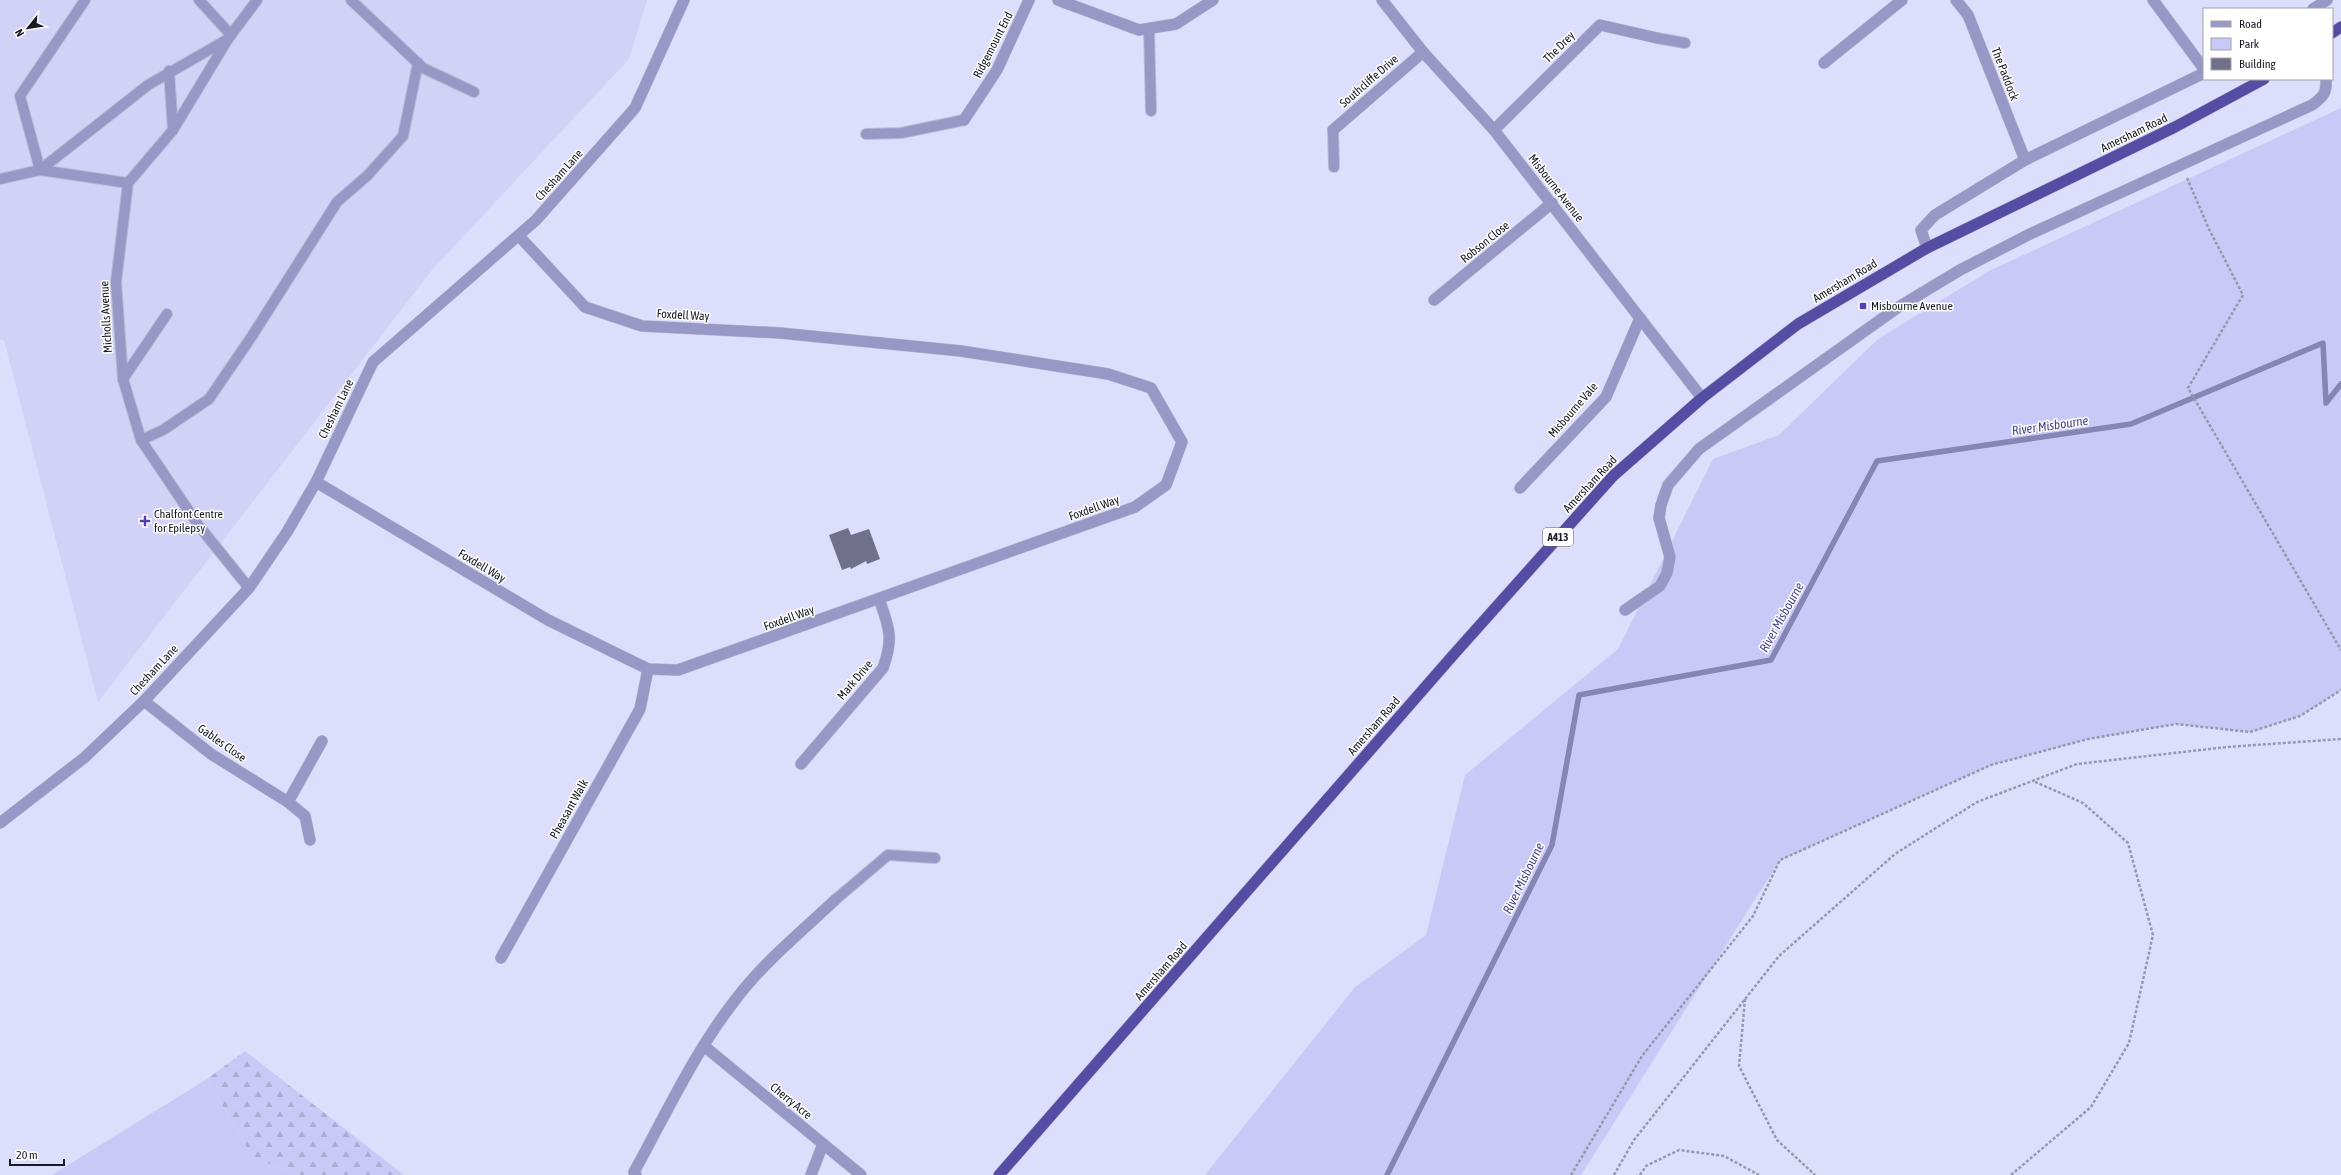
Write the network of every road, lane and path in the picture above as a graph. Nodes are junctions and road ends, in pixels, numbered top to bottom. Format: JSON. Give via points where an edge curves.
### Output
{"nodes":[{"id":1,"x":85,"y":0,"type":"edge"},
{"id":2,"x":199,"y":0,"type":"edge"},
{"id":3,"x":257,"y":0,"type":"edge"},
{"id":4,"x":351,"y":0,"type":"edge"},
{"id":5,"x":684,"y":0,"type":"edge"},
{"id":6,"x":1029,"y":0,"type":"edge"},
{"id":7,"x":1058,"y":0,"type":"edge"},
{"id":8,"x":1213,"y":0,"type":"edge"},
{"id":9,"x":1382,"y":0,"type":"edge"},
{"id":10,"x":1902,"y":0,"type":"edge"},
{"id":11,"x":1956,"y":0,"type":"edge"},
{"id":12,"x":2153,"y":0,"type":"edge"},
{"id":13,"x":2328,"y":0,"type":"edge"},
{"id":14,"x":2315,"y":8,"type":"edge"},
{"id":15,"x":1149,"y":29,"type":"junction"},
{"id":16,"x":230,"y":37,"type":"junction"},
{"id":17,"x":1657,"y":38,"type":"joint"},
{"id":18,"x":1685,"y":43,"type":"dead end"},
{"id":19,"x":1423,"y":52,"type":"junction"},
{"id":20,"x":418,"y":63,"type":"junction"},
{"id":21,"x":1824,"y":64,"type":"dead end"},
{"id":22,"x":2203,"y":68,"type":"edge"},
{"id":23,"x":170,"y":71,"type":"junction"},
{"id":24,"x":2203,"y":73,"type":"edge"},
{"id":25,"x":2262,"y":80,"type":"edge"},
{"id":26,"x":2326,"y":80,"type":"edge"},
{"id":27,"x":474,"y":92,"type":"dead end"},
{"id":28,"x":1151,"y":111,"type":"dead end"},
{"id":29,"x":964,"y":120,"type":"joint"},
{"id":30,"x":173,"y":130,"type":"junction"},
{"id":31,"x":1333,"y":130,"type":"joint"},
{"id":32,"x":1494,"y":130,"type":"junction"},
{"id":33,"x":866,"y":134,"type":"dead end"},
{"id":34,"x":2025,"y":160,"type":"junction"},
{"id":35,"x":2181,"y":165,"type":"junction"},
{"id":36,"x":1334,"y":167,"type":"dead end"},
{"id":37,"x":40,"y":170,"type":"junction"},
{"id":38,"x":0,"y":178,"type":"edge"},
{"id":39,"x":128,"y":183,"type":"junction"},
{"id":40,"x":1552,"y":203,"type":"junction"},
{"id":41,"x":519,"y":236,"type":"junction"},
{"id":42,"x":1927,"y":248,"type":"junction"},
{"id":43,"x":1434,"y":300,"type":"dead end"},
{"id":44,"x":167,"y":314,"type":"dead end"},
{"id":45,"x":1640,"y":318,"type":"junction"},
{"id":46,"x":123,"y":379,"type":"junction"},
{"id":47,"x":1702,"y":398,"type":"junction"},
{"id":48,"x":142,"y":440,"type":"junction"},
{"id":49,"x":316,"y":482,"type":"junction"},
{"id":50,"x":1520,"y":488,"type":"dead end"},
{"id":51,"x":249,"y":588,"type":"junction"},
{"id":52,"x":879,"y":599,"type":"junction"},
{"id":53,"x":1625,"y":610,"type":"dead end"},
{"id":54,"x":2341,"y":650,"type":"edge"},
{"id":55,"x":648,"y":669,"type":"junction"},
{"id":56,"x":2341,"y":690,"type":"edge"},
{"id":57,"x":144,"y":701,"type":"junction"},
{"id":58,"x":2341,"y":739,"type":"edge"},
{"id":59,"x":322,"y":741,"type":"dead end"},
{"id":60,"x":801,"y":764,"type":"dead end"},
{"id":61,"x":2033,"y":781,"type":"junction"},
{"id":62,"x":288,"y":802,"type":"junction"},
{"id":63,"x":0,"y":823,"type":"edge"},
{"id":64,"x":310,"y":840,"type":"dead end"},
{"id":65,"x":934,"y":858,"type":"dead end"},
{"id":66,"x":836,"y":900,"type":"joint"},
{"id":67,"x":501,"y":958,"type":"dead end"},
{"id":68,"x":1745,"y":999,"type":"junction"},
{"id":69,"x":704,"y":1046,"type":"junction"},
{"id":70,"x":823,"y":1144,"type":"junction"},
{"id":71,"x":636,"y":1175,"type":"edge"},
{"id":72,"x":811,"y":1175,"type":"edge"},
{"id":73,"x":861,"y":1175,"type":"edge"},
{"id":74,"x":999,"y":1175,"type":"edge"},
{"id":75,"x":1571,"y":1175,"type":"edge"},
{"id":76,"x":1614,"y":1175,"type":"edge"},
{"id":77,"x":1640,"y":1175,"type":"edge"},
{"id":78,"x":1759,"y":1175,"type":"edge"},
{"id":79,"x":1815,"y":1175,"type":"edge"},
{"id":80,"x":2011,"y":1175,"type":"edge"}],
"edges":[{"from":1,"to":37,"type":"lane","via":[[20,96]]},
{"from":2,"to":16,"type":"lane"},
{"from":3,"to":16,"type":"lane"},
{"from":4,"to":20,"type":"lane"},
{"from":5,"to":41,"type":"street","name":"Chesham Lane","via":[[635,108]]},
{"from":6,"to":29,"type":"street","name":"Ridgemount End","via":[[997,70]]},
{"from":7,"to":15,"type":"street","via":[[1139,30]]},
{"from":8,"to":15,"type":"street","via":[[1176,24]]},
{"from":9,"to":19,"type":"street","name":"Misbourne Avenue"},
{"from":10,"to":21,"type":"street"},
{"from":11,"to":34,"type":"street","name":"The Paddock","via":[[1968,15]]},
{"from":12,"to":22,"type":"street"},
{"from":13,"to":14,"type":"street"},
{"from":15,"to":28,"type":"lane"},
{"from":16,"to":23,"type":"lane"},
{"from":16,"to":30,"type":"lane"},
{"from":17,"to":18,"type":"lane"},
{"from":17,"to":32,"type":"street","name":"The Drey","via":[[1600,25]]},
{"from":19,"to":31,"type":"street","name":"Southcliffe Drive"},
{"from":19,"to":32,"type":"street","name":"Misbourne Avenue"},
{"from":20,"to":27,"type":"lane","via":[[423,68]]},
{"from":20,"to":48,"type":"lane","via":[[402,136],[368,175],[337,202],[210,399],[163,430]]},
{"from":23,"to":30,"type":"lane"},
{"from":23,"to":37,"type":"lane","via":[[148,85]]},
{"from":24,"to":34,"type":"street"},
{"from":25,"to":42,"type":"highway","name":"Amersham Road","number":"A413","via":[[2175,128]]},
{"from":26,"to":35,"type":"street","via":[[2327,90],[2322,98],[2312,105]]},
{"from":29,"to":33,"type":"lane","via":[[901,133]]},
{"from":30,"to":39,"type":"lane"},
{"from":31,"to":36,"type":"lane"},
{"from":32,"to":40,"type":"street","name":"Misbourne Avenue"},
{"from":34,"to":42,"type":"street","via":[[1934,215],[1921,230]]},
{"from":35,"to":53,"type":"street","via":[[2030,234],[1960,270],[1897,308],[1699,449],[1668,485],[1661,505],[1660,518],[1670,557],[1666,573],[1660,586]]},
{"from":35,"to":54,"type":"path","via":[[2243,295],[2188,388]]},
{"from":37,"to":38,"type":"lane"},
{"from":37,"to":39,"type":"lane"},
{"from":39,"to":46,"type":"lane","name":"Micholls Avenue","via":[[116,282]]},
{"from":40,"to":43,"type":"street","name":"Robson Close"},
{"from":40,"to":45,"type":"street","name":"Misbourne Avenue"},
{"from":41,"to":49,"type":"street","name":"Chesham Lane","via":[[374,362]]},
{"from":41,"to":52,"type":"street","name":"Foxdell Way","via":[[584,307],[642,326],[780,332],[961,352],[1108,374],[1151,388],[1182,442],[1166,485],[1135,507]]},
{"from":42,"to":47,"type":"highway","name":"Amersham Road","number":"A413","via":[[1798,324]]},
{"from":44,"to":46,"type":"lane"},
{"from":45,"to":47,"type":"street","name":"Misbourne Avenue"},
{"from":45,"to":50,"type":"street","name":"Misbourne Vale","via":[[1606,397]]},
{"from":46,"to":48,"type":"lane","name":"Micholls Avenue"},
{"from":47,"to":74,"type":"highway","name":"Amersham Road","number":"A413","via":[[1613,476]]},
{"from":48,"to":51,"type":"lane","name":"Micholls Avenue","via":[[199,526]]},
{"from":49,"to":51,"type":"street","name":"Chesham Lane","via":[[287,532]]},
{"from":49,"to":55,"type":"street","name":"Foxdell Way","via":[[548,620]]},
{"from":51,"to":57,"type":"street","name":"Chesham Lane"},
{"from":52,"to":55,"type":"street","name":"Foxdell Way","via":[[678,670]]},
{"from":52,"to":60,"type":"street","name":"Mark Drive","via":[[890,629],[888,654],[883,668]]},
{"from":55,"to":67,"type":"street","name":"Pheasant Walk","via":[[640,709]]},
{"from":56,"to":75,"type":"path","via":[[2300,716],[2250,732],[2176,724],[2088,739],[1991,765],[1780,860],[1753,916],[1642,1056]]},
{"from":57,"to":62,"type":"street","name":"Gables Close","via":[[211,754]]},
{"from":57,"to":63,"type":"street","name":"Chesham Lane","via":[[84,758]]},
{"from":58,"to":61,"type":"path","via":[[2077,764]]},
{"from":59,"to":62,"type":"street"},
{"from":61,"to":68,"type":"path","via":[[1977,802],[1895,854],[1779,956]]},
{"from":61,"to":80,"type":"path","via":[[2083,803],[2128,843],[2153,935],[2129,1043],[2091,1107]]},
{"from":62,"to":64,"type":"street","name":"Gables Close","via":[[305,816]]},
{"from":65,"to":66,"type":"lane","via":[[888,855]]},
{"from":66,"to":69,"type":"street","via":[[778,953],[736,998]]},
{"from":68,"to":76,"type":"path","via":[[1634,1140]]},
{"from":68,"to":79,"type":"path","via":[[1739,1066],[1777,1140]]},
{"from":69,"to":70,"type":"street","name":"Cherry Acre"},
{"from":69,"to":71,"type":"street","via":[[634,1172]]},
{"from":70,"to":72,"type":"street"},
{"from":70,"to":73,"type":"street","name":"Cherry Acre"},
{"from":77,"to":78,"type":"path","via":[[1646,1166],[1679,1150],[1724,1156]]}]}
